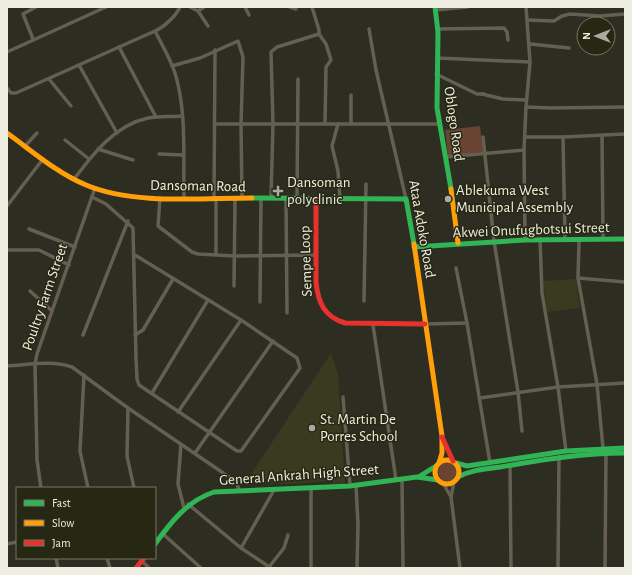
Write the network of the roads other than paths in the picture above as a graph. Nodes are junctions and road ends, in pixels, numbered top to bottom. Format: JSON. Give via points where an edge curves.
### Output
{"nodes":[{"id":1,"x":36,"y":7,"type":"edge"},
{"id":2,"x":88,"y":7,"type":"edge"},
{"id":3,"x":106,"y":7,"type":"edge"},
{"id":4,"x":180,"y":7,"type":"edge"},
{"id":5,"x":190,"y":7,"type":"edge"},
{"id":6,"x":204,"y":7,"type":"edge"},
{"id":7,"x":245,"y":7,"type":"edge"},
{"id":8,"x":290,"y":7,"type":"edge"},
{"id":9,"x":312,"y":7,"type":"edge"},
{"id":10,"x":468,"y":7,"type":"edge"},
{"id":11,"x":526,"y":7,"type":"edge"},
{"id":12,"x":435,"y":8,"type":"edge"},
{"id":13,"x":296,"y":9,"type":"dead end"},
{"id":14,"x":198,"y":11,"type":"junction"},
{"id":15,"x":91,"y":13,"type":"junction"},
{"id":16,"x":625,"y":14,"type":"edge"},
{"id":17,"x":249,"y":15,"type":"dead end"},
{"id":18,"x":528,"y":20,"type":"junction"},
{"id":19,"x":208,"y":26,"type":"dead end"},
{"id":20,"x":369,"y":29,"type":"dead end"},
{"id":21,"x":437,"y":30,"type":"junction"},
{"id":22,"x":155,"y":31,"type":"junction"},
{"id":23,"x":319,"y":34,"type":"junction"},
{"id":24,"x":33,"y":39,"type":"junction"},
{"id":25,"x":508,"y":40,"type":"dead end"},
{"id":26,"x":530,"y":44,"type":"junction"},
{"id":27,"x":119,"y":47,"type":"junction"},
{"id":28,"x":569,"y":48,"type":"dead end"},
{"id":29,"x":215,"y":50,"type":"junction"},
{"id":30,"x":7,"y":52,"type":"edge"},
{"id":31,"x":437,"y":58,"type":"junction"},
{"id":32,"x":530,"y":62,"type":"junction"},
{"id":33,"x":80,"y":65,"type":"junction"},
{"id":34,"x":172,"y":66,"type":"junction"},
{"id":35,"x":436,"y":74,"type":"junction"},
{"id":36,"x":49,"y":79,"type":"junction"},
{"id":37,"x":298,"y":79,"type":"dead end"},
{"id":38,"x":7,"y":88,"type":"edge"},
{"id":39,"x":351,"y":95,"type":"dead end"},
{"id":40,"x":526,"y":100,"type":"junction"},
{"id":41,"x":71,"y":106,"type":"dead end"},
{"id":42,"x":526,"y":107,"type":"junction"},
{"id":43,"x":625,"y":107,"type":"edge"},
{"id":44,"x":182,"y":116,"type":"junction"},
{"id":45,"x":156,"y":117,"type":"junction"},
{"id":46,"x":215,"y":124,"type":"junction"},
{"id":47,"x":241,"y":124,"type":"junction"},
{"id":48,"x":273,"y":124,"type":"junction"},
{"id":49,"x":298,"y":124,"type":"junction"},
{"id":50,"x":325,"y":124,"type":"junction"},
{"id":51,"x":338,"y":124,"type":"junction"},
{"id":52,"x":352,"y":124,"type":"junction"},
{"id":53,"x":389,"y":124,"type":"junction"},
{"id":54,"x":440,"y":124,"type":"junction"},
{"id":55,"x":7,"y":133,"type":"edge"},
{"id":56,"x":37,"y":133,"type":"dead end"},
{"id":57,"x":117,"y":133,"type":"junction"},
{"id":58,"x":625,"y":134,"type":"edge"},
{"id":59,"x":602,"y":136,"type":"junction"},
{"id":60,"x":483,"y":137,"type":"dead end"},
{"id":61,"x":525,"y":137,"type":"junction"},
{"id":62,"x":563,"y":138,"type":"junction"},
{"id":63,"x":66,"y":140,"type":"dead end"},
{"id":64,"x":25,"y":146,"type":"junction"},
{"id":65,"x":98,"y":149,"type":"junction"},
{"id":66,"x":524,"y":150,"type":"junction"},
{"id":67,"x":159,"y":154,"type":"dead end"},
{"id":68,"x":484,"y":154,"type":"junction"},
{"id":69,"x":183,"y":155,"type":"junction"},
{"id":70,"x":446,"y":157,"type":"junction"},
{"id":71,"x":43,"y":159,"type":"junction"},
{"id":72,"x":89,"y":159,"type":"junction"},
{"id":73,"x":134,"y":160,"type":"dead end"},
{"id":74,"x":74,"y":179,"type":"junction"},
{"id":75,"x":366,"y":184,"type":"dead end"},
{"id":76,"x":95,"y":188,"type":"junction"},
{"id":77,"x":92,"y":196,"type":"junction"},
{"id":78,"x":160,"y":198,"type":"junction"},
{"id":79,"x":184,"y":198,"type":"junction"},
{"id":80,"x":215,"y":198,"type":"junction"},
{"id":81,"x":242,"y":198,"type":"junction"},
{"id":82,"x":261,"y":198,"type":"junction"},
{"id":83,"x":271,"y":198,"type":"junction"},
{"id":84,"x":235,"y":199,"type":"junction"},
{"id":85,"x":286,"y":199,"type":"junction"},
{"id":86,"x":297,"y":199,"type":"junction"},
{"id":87,"x":316,"y":199,"type":"junction"},
{"id":88,"x":340,"y":199,"type":"junction"},
{"id":89,"x":365,"y":199,"type":"junction"},
{"id":90,"x":406,"y":200,"type":"junction"},
{"id":91,"x":7,"y":206,"type":"edge"},
{"id":92,"x":128,"y":221,"type":"junction"},
{"id":93,"x":29,"y":229,"type":"dead end"},
{"id":94,"x":565,"y":239,"type":"junction"},
{"id":95,"x":603,"y":239,"type":"junction"},
{"id":96,"x":625,"y":239,"type":"edge"},
{"id":97,"x":525,"y":240,"type":"junction"},
{"id":98,"x":540,"y":240,"type":"junction"},
{"id":99,"x":494,"y":241,"type":"junction"},
{"id":100,"x":579,"y":241,"type":"junction"},
{"id":101,"x":458,"y":244,"type":"junction"},
{"id":102,"x":75,"y":247,"type":"junction"},
{"id":103,"x":414,"y":247,"type":"junction"},
{"id":104,"x":9,"y":250,"type":"dead end"},
{"id":105,"x":135,"y":255,"type":"junction"},
{"id":106,"x":216,"y":255,"type":"junction"},
{"id":107,"x":261,"y":255,"type":"junction"},
{"id":108,"x":316,"y":255,"type":"junction"},
{"id":109,"x":235,"y":256,"type":"junction"},
{"id":110,"x":286,"y":256,"type":"junction"},
{"id":111,"x":68,"y":265,"type":"junction"},
{"id":112,"x":456,"y":268,"type":"dead end"},
{"id":113,"x":578,"y":278,"type":"junction"},
{"id":114,"x":173,"y":279,"type":"junction"},
{"id":115,"x":625,"y":282,"type":"edge"},
{"id":116,"x":234,"y":286,"type":"dead end"},
{"id":117,"x":30,"y":291,"type":"dead end"},
{"id":118,"x":208,"y":300,"type":"junction"},
{"id":119,"x":364,"y":301,"type":"dead end"},
{"id":120,"x":260,"y":302,"type":"dead end"},
{"id":121,"x":52,"y":311,"type":"junction"},
{"id":122,"x":287,"y":313,"type":"dead end"},
{"id":123,"x":241,"y":320,"type":"junction"},
{"id":124,"x":467,"y":323,"type":"junction"},
{"id":125,"x":425,"y":324,"type":"junction"},
{"id":126,"x":373,"y":325,"type":"junction"},
{"id":127,"x":83,"y":335,"type":"dead end"},
{"id":128,"x":135,"y":335,"type":"junction"},
{"id":129,"x":273,"y":341,"type":"junction"},
{"id":130,"x":35,"y":364,"type":"junction"},
{"id":131,"x":7,"y":366,"type":"edge"},
{"id":132,"x":84,"y":375,"type":"junction"},
{"id":133,"x":597,"y":384,"type":"junction"},
{"id":134,"x":625,"y":384,"type":"edge"},
{"id":135,"x":558,"y":387,"type":"junction"},
{"id":136,"x":518,"y":392,"type":"junction"},
{"id":137,"x":152,"y":393,"type":"junction"},
{"id":138,"x":343,"y":397,"type":"dead end"},
{"id":139,"x":480,"y":398,"type":"junction"},
{"id":140,"x":128,"y":408,"type":"junction"},
{"id":141,"x":178,"y":412,"type":"junction"},
{"id":142,"x":522,"y":431,"type":"dead end"},
{"id":143,"x":209,"y":432,"type":"junction"},
{"id":144,"x":442,"y":436,"type":"junction"},
{"id":145,"x":181,"y":444,"type":"junction"},
{"id":146,"x":625,"y":448,"type":"edge"},
{"id":147,"x":605,"y":450,"type":"junction"},
{"id":148,"x":566,"y":451,"type":"junction"},
{"id":149,"x":195,"y":453,"type":"junction"},
{"id":150,"x":625,"y":453,"type":"edge"},
{"id":151,"x":559,"y":457,"type":"junction"},
{"id":152,"x":454,"y":462,"type":"junction"},
{"id":153,"x":490,"y":463,"type":"junction"},
{"id":154,"x":438,"y":465,"type":"junction"},
{"id":155,"x":510,"y":465,"type":"junction"},
{"id":156,"x":417,"y":477,"type":"junction"},
{"id":157,"x":458,"y":477,"type":"junction"},
{"id":158,"x":402,"y":479,"type":"junction"},
{"id":159,"x":396,"y":480,"type":"junction"},
{"id":160,"x":438,"y":480,"type":"junction"},
{"id":161,"x":454,"y":482,"type":"junction"},
{"id":162,"x":443,"y":483,"type":"junction"},
{"id":163,"x":350,"y":486,"type":"junction"},
{"id":164,"x":356,"y":486,"type":"junction"},
{"id":165,"x":41,"y":487,"type":"edge"},
{"id":166,"x":88,"y":487,"type":"edge"},
{"id":167,"x":134,"y":487,"type":"edge"},
{"id":168,"x":311,"y":489,"type":"junction"},
{"id":169,"x":239,"y":490,"type":"junction"},
{"id":170,"x":274,"y":490,"type":"junction"},
{"id":171,"x":451,"y":497,"type":"junction"},
{"id":172,"x":186,"y":506,"type":"junction"},
{"id":173,"x":162,"y":534,"type":"junction"},
{"id":174,"x":288,"y":536,"type":"dead end"},
{"id":175,"x":156,"y":543,"type":"edge"},
{"id":176,"x":241,"y":548,"type":"junction"},
{"id":177,"x":143,"y":559,"type":"edge"},
{"id":178,"x":136,"y":568,"type":"edge"},
{"id":179,"x":150,"y":568,"type":"edge"},
{"id":180,"x":201,"y":568,"type":"edge"},
{"id":181,"x":270,"y":568,"type":"edge"},
{"id":182,"x":311,"y":568,"type":"edge"},
{"id":183,"x":357,"y":568,"type":"edge"},
{"id":184,"x":403,"y":568,"type":"edge"},
{"id":185,"x":460,"y":568,"type":"edge"},
{"id":186,"x":511,"y":568,"type":"edge"},
{"id":187,"x":558,"y":568,"type":"edge"},
{"id":188,"x":605,"y":568,"type":"edge"}],
"edges":[{"from":1,"to":24,"type":"street","via":[[23,14]]},
{"from":2,"to":15,"type":"street"},
{"from":3,"to":15,"type":"street"},
{"from":4,"to":5,"type":"street"},
{"from":4,"to":22,"type":"street","via":[[178,12]]},
{"from":5,"to":14,"type":"street"},
{"from":6,"to":14,"type":"street"},
{"from":7,"to":17,"type":"street"},
{"from":8,"to":13,"type":"street"},
{"from":9,"to":23,"type":"street"},
{"from":10,"to":12,"type":"street"},
{"from":11,"to":18,"type":"street"},
{"from":12,"to":21,"type":"main road","name":"Oblogo Road"},
{"from":14,"to":19,"type":"street"},
{"from":15,"to":24,"type":"street"},
{"from":16,"to":18,"type":"street","via":[[570,14],[554,21]]},
{"from":18,"to":26,"type":"street"},
{"from":20,"to":53,"type":"street","name":"Ataa Adoko Road"},
{"from":21,"to":25,"type":"street","via":[[504,28]]},
{"from":21,"to":31,"type":"main road","name":"Oblogo Road"},
{"from":22,"to":27,"type":"street"},
{"from":22,"to":34,"type":"street"},
{"from":23,"to":48,"type":"street","via":[[277,47],[271,52]]},
{"from":23,"to":50,"type":"street","via":[[326,44],[331,60],[326,67]]},
{"from":24,"to":30,"type":"street"},
{"from":26,"to":28,"type":"street"},
{"from":26,"to":32,"type":"street"},
{"from":27,"to":33,"type":"street"},
{"from":27,"to":45,"type":"street"},
{"from":29,"to":34,"type":"street","via":[[200,58]]},
{"from":29,"to":46,"type":"street"},
{"from":29,"to":47,"type":"street","via":[[238,41],[243,57]]},
{"from":31,"to":32,"type":"street"},
{"from":31,"to":35,"type":"main road","name":"Oblogo Road"},
{"from":32,"to":40,"type":"street"},
{"from":33,"to":36,"type":"street"},
{"from":33,"to":57,"type":"street"},
{"from":34,"to":44,"type":"street","via":[[178,85]]},
{"from":35,"to":40,"type":"street","via":[[477,94]]},
{"from":35,"to":54,"type":"main road","name":"Oblogo Road"},
{"from":36,"to":38,"type":"street","via":[[14,94]]},
{"from":36,"to":41,"type":"street"},
{"from":37,"to":49,"type":"street"},
{"from":39,"to":52,"type":"street"},
{"from":40,"to":42,"type":"street"},
{"from":42,"to":43,"type":"street"},
{"from":42,"to":61,"type":"street"},
{"from":44,"to":45,"type":"street"},
{"from":44,"to":69,"type":"street"},
{"from":45,"to":57,"type":"street","via":[[139,121]]},
{"from":46,"to":47,"type":"street"},
{"from":46,"to":80,"type":"street"},
{"from":47,"to":48,"type":"street"},
{"from":47,"to":81,"type":"street"},
{"from":48,"to":49,"type":"street"},
{"from":48,"to":83,"type":"street"},
{"from":49,"to":50,"type":"street"},
{"from":49,"to":86,"type":"street"},
{"from":50,"to":51,"type":"street"},
{"from":51,"to":52,"type":"street"},
{"from":51,"to":88,"type":"street","via":[[332,146],[338,171]]},
{"from":52,"to":53,"type":"street"},
{"from":53,"to":54,"type":"street"},
{"from":53,"to":90,"type":"street","name":"Ataa Adoko Road"},
{"from":54,"to":70,"type":"main road","name":"Oblogo Road"},
{"from":55,"to":64,"type":"main road","name":"Dansoman Road"},
{"from":56,"to":64,"type":"street"},
{"from":57,"to":65,"type":"street"},
{"from":58,"to":59,"type":"street"},
{"from":59,"to":62,"type":"street"},
{"from":59,"to":95,"type":"street"},
{"from":60,"to":68,"type":"street"},
{"from":61,"to":62,"type":"street"},
{"from":61,"to":66,"type":"street"},
{"from":62,"to":94,"type":"street"},
{"from":63,"to":72,"type":"street"},
{"from":64,"to":71,"type":"main road","name":"Dansoman Road"},
{"from":65,"to":72,"type":"street"},
{"from":65,"to":73,"type":"street"},
{"from":66,"to":68,"type":"street"},
{"from":66,"to":97,"type":"street"},
{"from":67,"to":69,"type":"street"},
{"from":68,"to":70,"type":"street"},
{"from":68,"to":99,"type":"street"},
{"from":69,"to":79,"type":"street"},
{"from":70,"to":101,"type":"main road","name":"Oblogo Road","via":[[457,221]]},
{"from":71,"to":74,"type":"main road","name":"Dansoman Road"},
{"from":71,"to":91,"type":"street"},
{"from":72,"to":74,"type":"street"},
{"from":74,"to":76,"type":"main road","name":"Dansoman Road"},
{"from":75,"to":89,"type":"street"},
{"from":76,"to":77,"type":"street","name":"Poultry Farm Street"},
{"from":76,"to":78,"type":"main road","name":"Dansoman Road","via":[[129,196]]},
{"from":77,"to":92,"type":"street"},
{"from":77,"to":102,"type":"street","name":"Poultry Farm Street"},
{"from":78,"to":79,"type":"main road","name":"Dansoman Road"},
{"from":78,"to":106,"type":"street","via":[[158,226],[192,252]]},
{"from":79,"to":80,"type":"main road","name":"Dansoman Road"},
{"from":80,"to":84,"type":"main road","name":"Dansoman Road"},
{"from":80,"to":106,"type":"street"},
{"from":81,"to":82,"type":"main road","name":"Dansoman Road"},
{"from":81,"to":84,"type":"main road","name":"Dansoman Road"},
{"from":82,"to":83,"type":"main road","name":"Dansoman Road"},
{"from":82,"to":107,"type":"street"},
{"from":83,"to":85,"type":"main road","name":"Dansoman Road"},
{"from":84,"to":109,"type":"street"},
{"from":85,"to":86,"type":"main road","name":"Dansoman Road"},
{"from":85,"to":110,"type":"street"},
{"from":86,"to":87,"type":"main road","name":"Dansoman Road"},
{"from":87,"to":88,"type":"main road","name":"Dansoman Road"},
{"from":87,"to":108,"type":"main road","name":"Sempe Loop"},
{"from":88,"to":89,"type":"main road","name":"Dansoman Road"},
{"from":89,"to":90,"type":"main road","name":"Dansoman Road"},
{"from":89,"to":119,"type":"street"},
{"from":90,"to":103,"type":"main road","name":"Ataa Adoko Road"},
{"from":92,"to":105,"type":"street","via":[[134,231]]},
{"from":92,"to":127,"type":"street"},
{"from":93,"to":102,"type":"street"},
{"from":94,"to":98,"type":"main road","name":"Akwei Onufugbotsui Street"},
{"from":94,"to":100,"type":"main road","name":"Akwei Onufugbotsui Street"},
{"from":95,"to":96,"type":"main road","name":"Akwei Onufugbotsui Street"},
{"from":95,"to":100,"type":"main road","name":"Akwei Onufugbotsui Street"},
{"from":97,"to":98,"type":"main road","name":"Akwei Onufugbotsui Street"},
{"from":97,"to":99,"type":"main road","name":"Akwei Onufugbotsui Street"},
{"from":98,"to":135,"type":"street","via":[[542,293]]},
{"from":99,"to":101,"type":"main road","name":"Akwei Onufugbotsui Street"},
{"from":99,"to":136,"type":"street"},
{"from":100,"to":113,"type":"street"},
{"from":101,"to":103,"type":"main road","name":"Akwei Onufugbotsui Street"},
{"from":102,"to":111,"type":"street","name":"Poultry Farm Street"},
{"from":103,"to":125,"type":"main road","name":"Ataa Adoko Road"},
{"from":104,"to":111,"type":"street","via":[[39,250]]},
{"from":105,"to":114,"type":"street"},
{"from":105,"to":128,"type":"street"},
{"from":106,"to":109,"type":"street"},
{"from":107,"to":109,"type":"street"},
{"from":107,"to":110,"type":"street"},
{"from":107,"to":120,"type":"street"},
{"from":108,"to":110,"type":"street"},
{"from":108,"to":126,"type":"main road","name":"Sempe Loop","via":[[316,290],[323,309],[339,322]]},
{"from":109,"to":116,"type":"street"},
{"from":110,"to":122,"type":"street"},
{"from":111,"to":121,"type":"street","name":"Poultry Farm Street"},
{"from":112,"to":124,"type":"street"},
{"from":113,"to":115,"type":"street"},
{"from":113,"to":133,"type":"street"},
{"from":114,"to":118,"type":"street"},
{"from":114,"to":128,"type":"street","via":[[143,330]]},
{"from":117,"to":121,"type":"street"},
{"from":118,"to":123,"type":"street"},
{"from":118,"to":137,"type":"street"},
{"from":121,"to":130,"type":"street","name":"Poultry Farm Street","via":[[40,341]]},
{"from":123,"to":129,"type":"street"},
{"from":123,"to":141,"type":"street"},
{"from":124,"to":125,"type":"street"},
{"from":124,"to":139,"type":"street"},
{"from":125,"to":126,"type":"main road","name":"Sempe Loop"},
{"from":125,"to":144,"type":"main road","name":"Ataa Adoko Road"},
{"from":126,"to":159,"type":"street"},
{"from":128,"to":137,"type":"street","via":[[137,379],[139,385]]},
{"from":129,"to":143,"type":"street"},
{"from":129,"to":143,"type":"street","via":[[297,358],[300,368],[243,449],[237,451]]},
{"from":130,"to":131,"type":"street"},
{"from":130,"to":132,"type":"street","via":[[63,364]]},
{"from":130,"to":165,"type":"street","name":"Poultry Farm Street","via":[[37,460]]},
{"from":132,"to":140,"type":"street"},
{"from":132,"to":166,"type":"street","via":[[80,451]]},
{"from":133,"to":134,"type":"street"},
{"from":133,"to":135,"type":"street"},
{"from":133,"to":147,"type":"street"},
{"from":135,"to":136,"type":"street"},
{"from":135,"to":148,"type":"street"},
{"from":136,"to":139,"type":"street"},
{"from":136,"to":142,"type":"street"},
{"from":137,"to":141,"type":"street"},
{"from":138,"to":163,"type":"street"},
{"from":139,"to":153,"type":"street"},
{"from":140,"to":145,"type":"street"},
{"from":140,"to":167,"type":"street","via":[[127,456]]},
{"from":141,"to":143,"type":"street"},
{"from":143,"to":149,"type":"street"},
{"from":144,"to":152,"type":"main road","name":"Ataa Adoko Road"},
{"from":144,"to":154,"type":"main road","name":"Ataa Adoko Road","via":[[442,453]]},
{"from":145,"to":149,"type":"street"},
{"from":145,"to":172,"type":"street","via":[[178,484],[179,494]]},
{"from":146,"to":147,"type":"main road"},
{"from":147,"to":148,"type":"main road"},
{"from":147,"to":150,"type":"main road"},
{"from":147,"to":151,"type":"main road"},
{"from":147,"to":188,"type":"street"},
{"from":148,"to":153,"type":"main road"},
{"from":149,"to":169,"type":"street","via":[[233,480]]},
{"from":151,"to":155,"type":"main road"},
{"from":151,"to":187,"type":"street"},
{"from":152,"to":153,"type":"main road","via":[[463,466]]},
{"from":152,"to":154,"type":"main road","via":[[445,460]]},
{"from":152,"to":157,"type":"main road","via":[[459,470]]},
{"from":154,"to":156,"type":"main road","name":"General Ankrah High Street"},
{"from":154,"to":160,"type":"main road","via":[[435,474]]},
{"from":155,"to":157,"type":"main road"},
{"from":155,"to":186,"type":"street"},
{"from":156,"to":158,"type":"main road","name":"General Ankrah High Street"},
{"from":156,"to":160,"type":"main road","name":"General Ankrah High Street"},
{"from":157,"to":161,"type":"main road"},
{"from":158,"to":159,"type":"main road","name":"General Ankrah High Street"},
{"from":158,"to":184,"type":"street"},
{"from":159,"to":164,"type":"main road","name":"General Ankrah High Street"},
{"from":160,"to":162,"type":"main road"},
{"from":161,"to":162,"type":"main road"},
{"from":161,"to":171,"type":"street"},
{"from":162,"to":171,"type":"street"},
{"from":163,"to":164,"type":"main road","name":"General Ankrah High Street"},
{"from":163,"to":168,"type":"main road","name":"General Ankrah High Street"},
{"from":164,"to":183,"type":"street"},
{"from":168,"to":170,"type":"main road","name":"General Ankrah High Street"},
{"from":168,"to":182,"type":"street"},
{"from":169,"to":170,"type":"main road","name":"General Ankrah High Street"},
{"from":169,"to":172,"type":"main road","name":"General Ankrah High Street","via":[[204,495]]},
{"from":170,"to":176,"type":"street"},
{"from":171,"to":185,"type":"street"},
{"from":172,"to":173,"type":"main road","name":"General Ankrah High Street"},
{"from":172,"to":176,"type":"street"},
{"from":173,"to":175,"type":"main road","name":"General Ankrah High Street"},
{"from":173,"to":180,"type":"street"},
{"from":174,"to":181,"type":"street","via":[[284,548]]},
{"from":176,"to":181,"type":"street"},
{"from":177,"to":178,"type":"main road"},
{"from":177,"to":179,"type":"street"}]}
